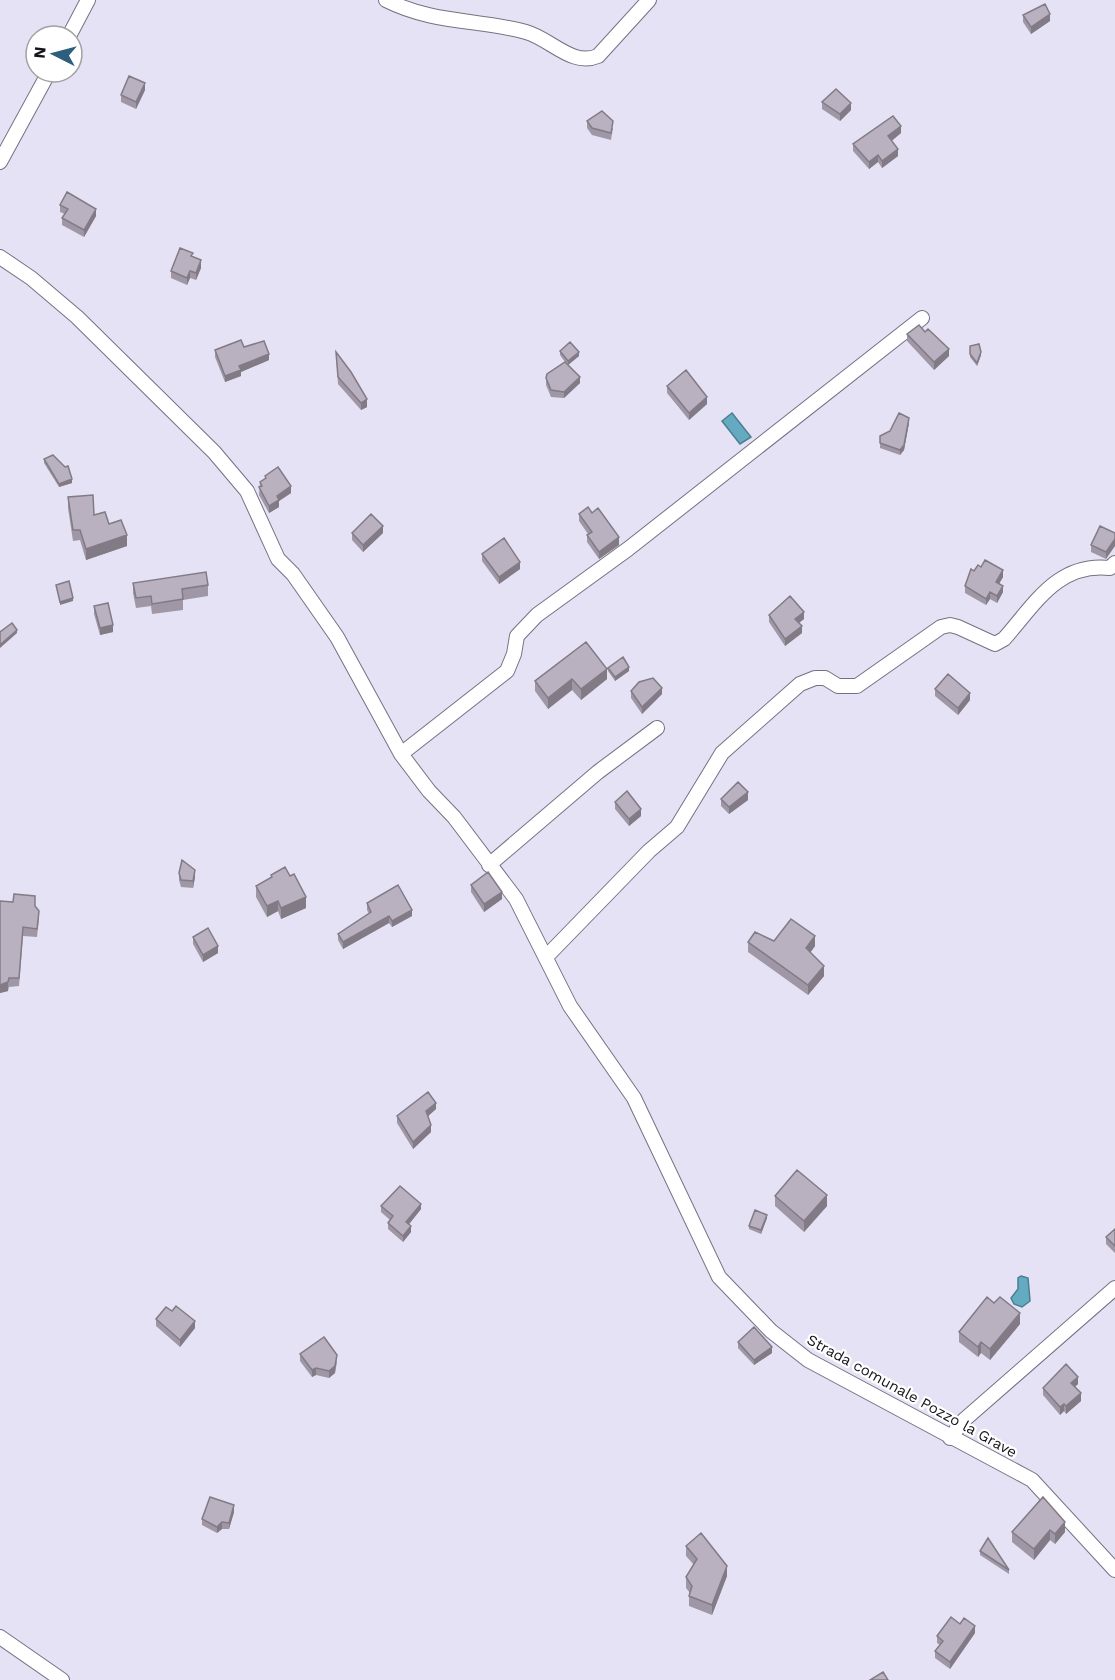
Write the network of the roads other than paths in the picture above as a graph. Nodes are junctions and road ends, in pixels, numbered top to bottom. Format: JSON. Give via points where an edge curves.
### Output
{"nodes":[{"id":1,"x":88,"y":0,"type":"edge"},
{"id":2,"x":386,"y":0,"type":"edge"},
{"id":3,"x":649,"y":0,"type":"edge"},
{"id":4,"x":75,"y":24,"type":"edge"},
{"id":5,"x":42,"y":84,"type":"edge"},
{"id":6,"x":0,"y":162,"type":"edge"},
{"id":7,"x":0,"y":257,"type":"edge"},
{"id":8,"x":922,"y":318,"type":"dead end"},
{"id":9,"x":1115,"y":563,"type":"edge"},
{"id":10,"x":657,"y":728,"type":"dead end"},
{"id":11,"x":401,"y":754,"type":"junction"},
{"id":12,"x":489,"y":865,"type":"junction"},
{"id":13,"x":547,"y":956,"type":"junction"},
{"id":14,"x":1115,"y":1288,"type":"edge"},
{"id":15,"x":950,"y":1438,"type":"junction"},
{"id":16,"x":1115,"y":1570,"type":"edge"},
{"id":17,"x":0,"y":1637,"type":"edge"},
{"id":18,"x":62,"y":1680,"type":"edge"}],
"edges":[{"from":1,"to":4,"type":"street"},
{"from":2,"to":3,"type":"street","via":[[444,20],[529,33],[578,59],[589,60],[598,56]]},
{"from":5,"to":6,"type":"street"},
{"from":7,"to":11,"type":"street","name":"Strada comunale Pozzo la Grave","via":[[85,324],[214,452],[247,491],[278,559],[337,637]]},
{"from":8,"to":11,"type":"street","via":[[628,549],[537,615],[517,636],[507,671]]},
{"from":9,"to":13,"type":"street","via":[[1110,568],[1082,568],[1057,580],[995,644],[950,625],[941,627],[857,686],[847,688],[825,678],[800,684],[722,753],[677,827]]},
{"from":10,"to":12,"type":"street","via":[[598,772]]},
{"from":11,"to":12,"type":"street","name":"Strada comunale Pozzo la Grave"},
{"from":12,"to":13,"type":"street","name":"Strada comunale Pozzo la Grave","via":[[516,899]]},
{"from":13,"to":15,"type":"street","name":"Strada comunale Pozzo la Grave","via":[[570,1006],[634,1098],[719,1277],[771,1331],[808,1360]]},
{"from":14,"to":15,"type":"street","via":[[964,1420]]},
{"from":15,"to":16,"type":"street","name":"Strada comunale Pozzo la Grave","via":[[1032,1480]]},
{"from":17,"to":18,"type":"street"}]}
